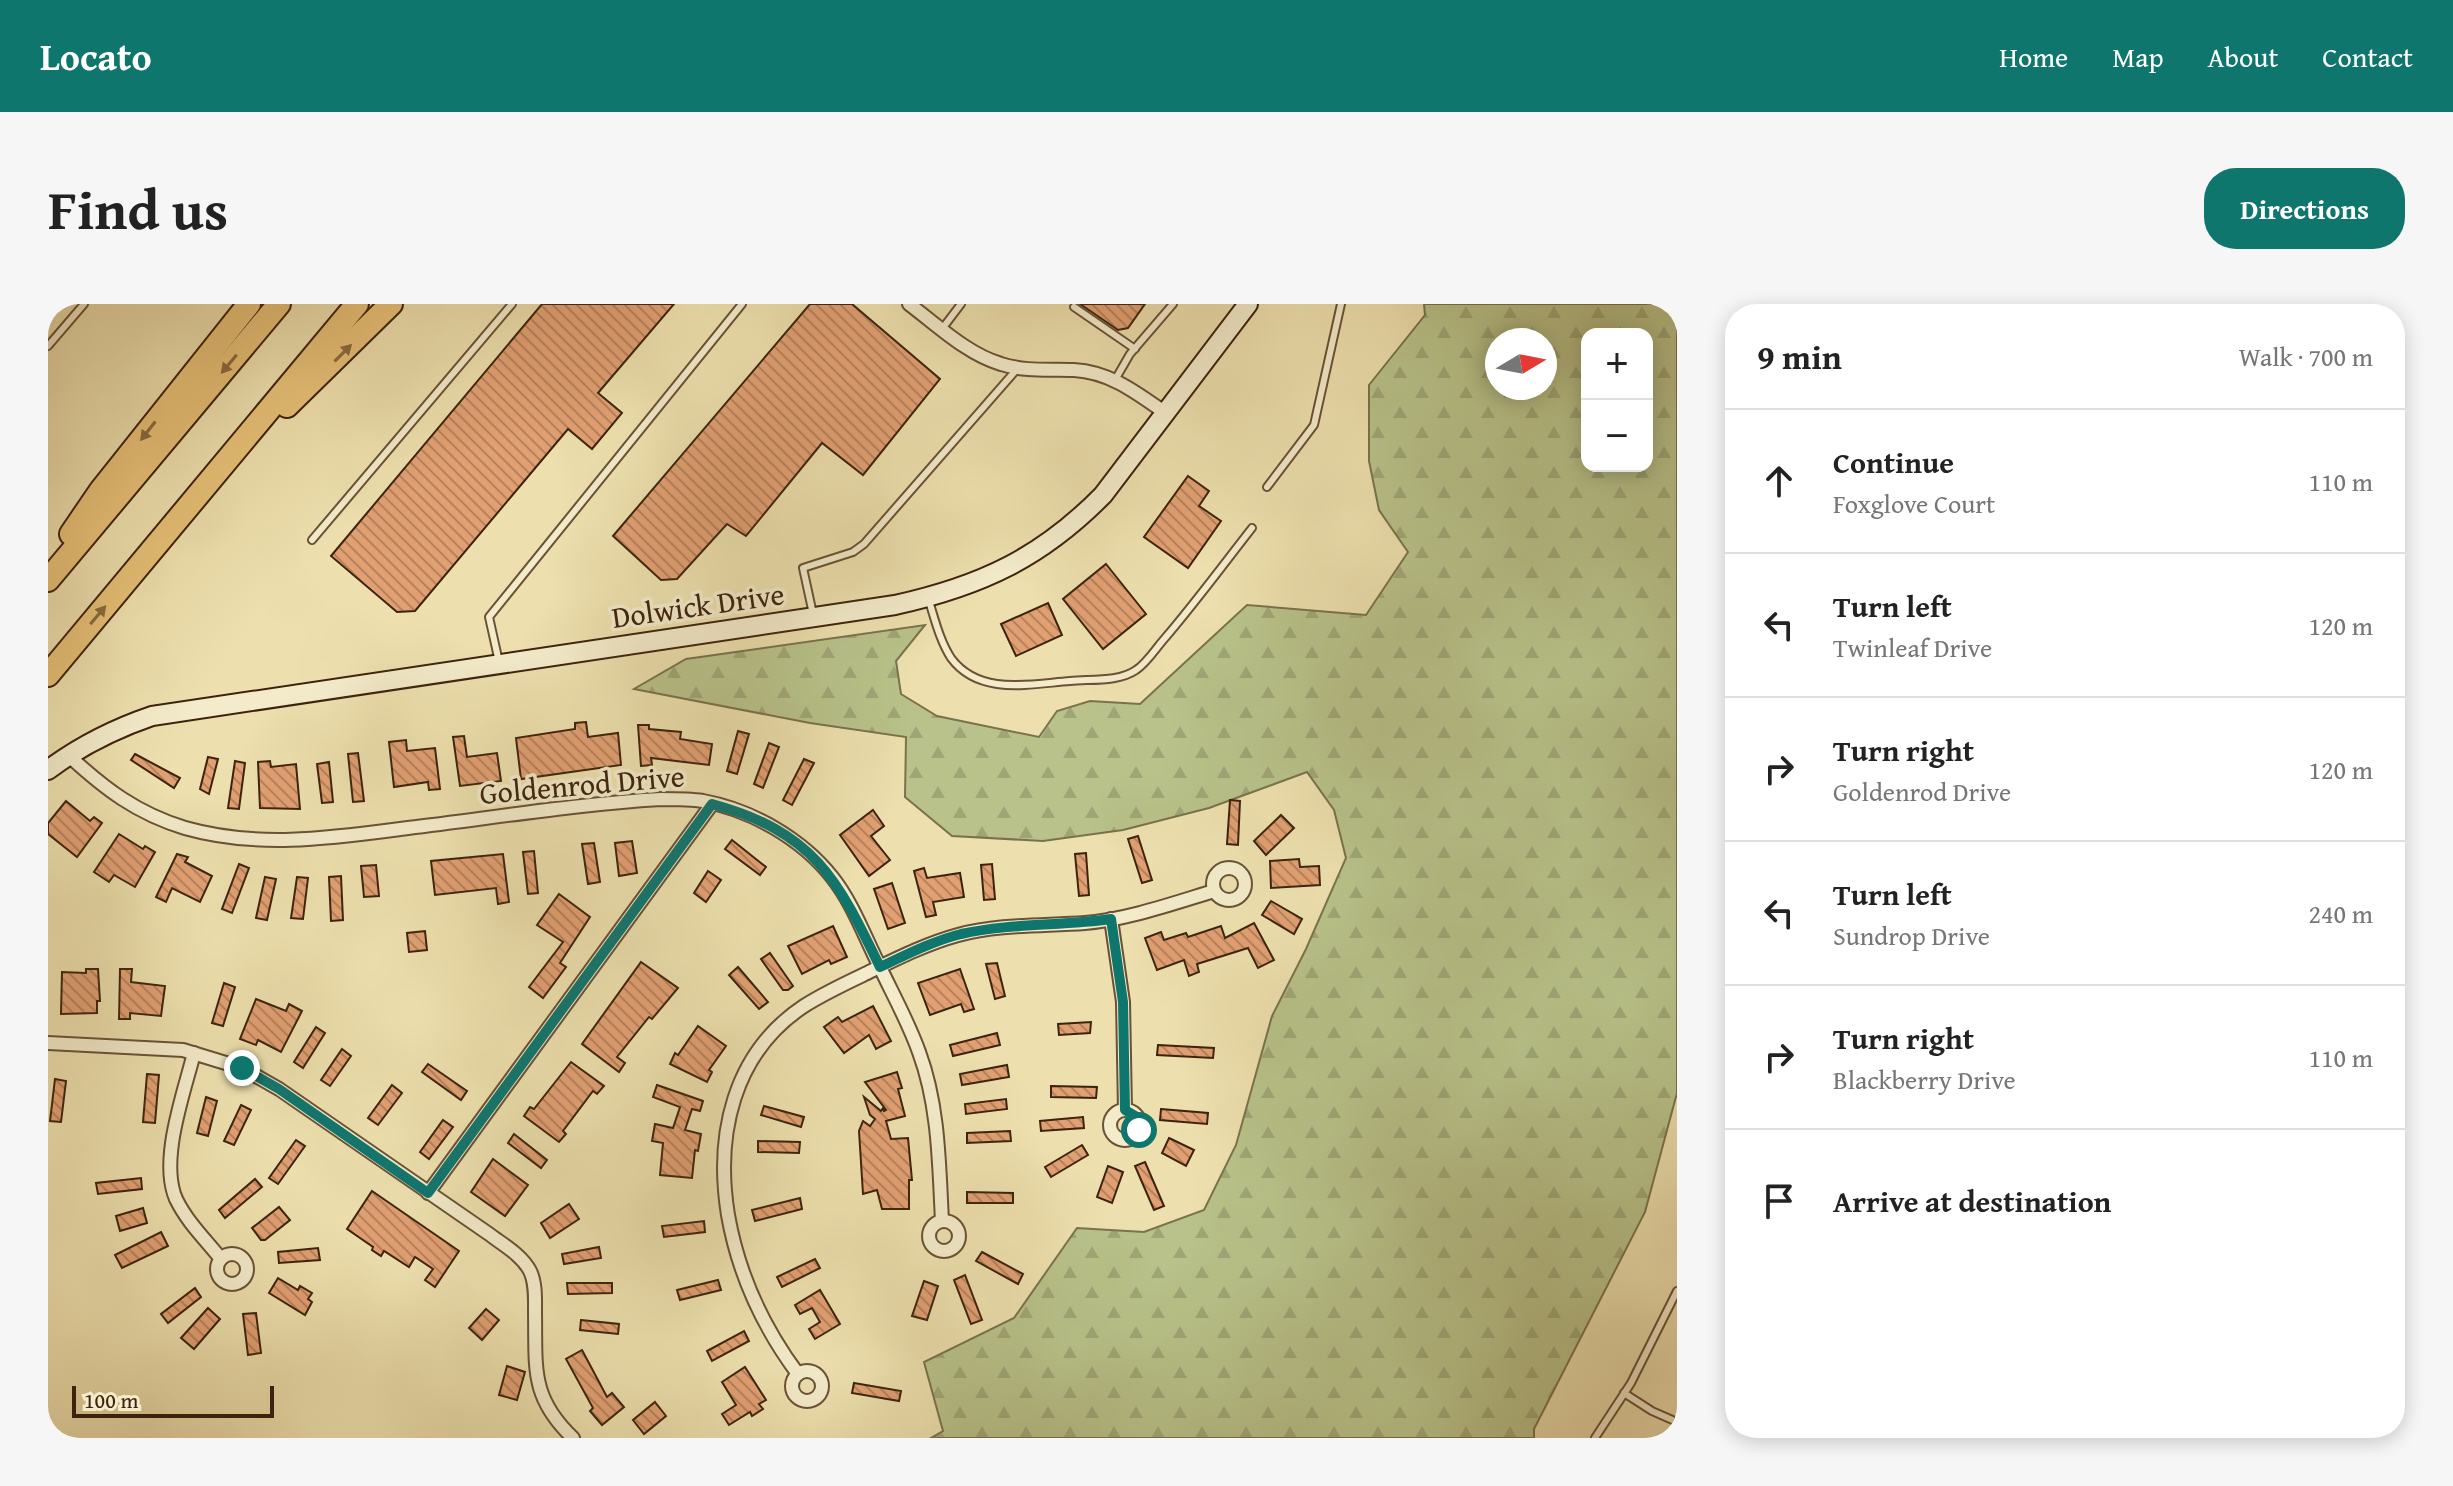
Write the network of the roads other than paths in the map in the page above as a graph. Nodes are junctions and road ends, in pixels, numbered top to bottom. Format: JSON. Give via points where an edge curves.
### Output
{"nodes":[{"id":1,"x":84,"y":304,"type":"edge"},
{"id":2,"x":249,"y":304,"type":"edge"},
{"id":3,"x":279,"y":304,"type":"edge"},
{"id":4,"x":357,"y":304,"type":"edge"},
{"id":5,"x":391,"y":304,"type":"edge"},
{"id":6,"x":512,"y":304,"type":"edge"},
{"id":7,"x":742,"y":304,"type":"edge"},
{"id":8,"x":909,"y":304,"type":"edge"},
{"id":9,"x":961,"y":304,"type":"edge"},
{"id":10,"x":1173,"y":304,"type":"edge"},
{"id":11,"x":1248,"y":304,"type":"edge"},
{"id":12,"x":1341,"y":304,"type":"edge"},
{"id":13,"x":1074,"y":307,"type":"dead end"},
{"id":14,"x":942,"y":329,"type":"junction"},
{"id":15,"x":48,"y":346,"type":"edge"},
{"id":16,"x":1135,"y":349,"type":"junction"},
{"id":17,"x":1018,"y":369,"type":"junction"},
{"id":18,"x":1115,"y":380,"type":"junction"},
{"id":19,"x":1167,"y":414,"type":"junction"},
{"id":20,"x":224,"y":464,"type":"junction"},
{"id":21,"x":1267,"y":487,"type":"dead end"},
{"id":22,"x":1252,"y":528,"type":"dead end"},
{"id":23,"x":312,"y":540,"type":"dead end"},
{"id":24,"x":48,"y":567,"type":"edge"},
{"id":25,"x":48,"y":580,"type":"edge"},
{"id":26,"x":928,"y":598,"type":"junction"},
{"id":27,"x":814,"y":617,"type":"junction"},
{"id":28,"x":499,"y":663,"type":"junction"},
{"id":29,"x":48,"y":675,"type":"edge"},
{"id":30,"x":68,"y":755,"type":"junction"},
{"id":31,"x":48,"y":770,"type":"edge"},
{"id":32,"x":712,"y":804,"type":"junction"},
{"id":33,"x":1214,"y":891,"type":"dead end"},
{"id":34,"x":1111,"y":919,"type":"junction"},
{"id":35,"x":880,"y":967,"type":"junction"},
{"id":36,"x":48,"y":1043,"type":"edge"},
{"id":37,"x":194,"y":1053,"type":"junction"},
{"id":38,"x":1125,"y":1110,"type":"dead end"},
{"id":39,"x":428,"y":1193,"type":"junction"},
{"id":40,"x":942,"y":1221,"type":"dead end"},
{"id":41,"x":221,"y":1259,"type":"dead end"},
{"id":42,"x":1677,"y":1291,"type":"edge"},
{"id":43,"x":798,"y":1374,"type":"dead end"},
{"id":44,"x":1624,"y":1393,"type":"junction"},
{"id":45,"x":1677,"y":1422,"type":"edge"},
{"id":46,"x":573,"y":1438,"type":"edge"},
{"id":47,"x":1595,"y":1438,"type":"edge"}],
"edges":[{"from":1,"to":15,"type":"lane"},
{"from":2,"to":24,"type":"highway","one_way":true,"via":[[101,490]]},
{"from":3,"to":25,"type":"highway","one_way":true},
{"from":4,"to":20,"type":"highway"},
{"from":20,"to":5,"type":"highway","one_way":true},
{"from":6,"to":23,"type":"lane"},
{"from":7,"to":28,"type":"lane","via":[[489,617]]},
{"from":8,"to":14,"type":"street"},
{"from":9,"to":14,"type":"lane"},
{"from":10,"to":16,"type":"lane"},
{"from":11,"to":19,"type":"main road","name":"Dolwick Drive"},
{"from":12,"to":21,"type":"lane","via":[[1314,425]]},
{"from":13,"to":16,"type":"lane"},
{"from":14,"to":17,"type":"street","via":[[978,354]]},
{"from":16,"to":18,"type":"lane"},
{"from":17,"to":18,"type":"street","via":[[1075,370]]},
{"from":17,"to":27,"type":"lane","via":[[864,544],[803,568]]},
{"from":18,"to":19,"type":"street"},
{"from":19,"to":26,"type":"main road","name":"Dolwick Drive","via":[[1103,495],[1042,548],[976,583]]},
{"from":29,"to":20,"type":"highway","one_way":true},
{"from":22,"to":26,"type":"lane","via":[[1145,661],[1121,677],[1015,685],[977,679],[951,658]]},
{"from":26,"to":27,"type":"main road","name":"Dolwick Drive"},
{"from":27,"to":28,"type":"main road","name":"Dolwick Drive"},
{"from":28,"to":30,"type":"main road","name":"Dolwick Drive","via":[[152,716],[120,726]]},
{"from":30,"to":31,"type":"main road","name":"Dolwick Drive"},
{"from":30,"to":32,"type":"street","name":"Goldenrod Drive","via":[[107,791],[147,813],[210,834],[252,840],[316,840],[632,801]]},
{"from":32,"to":35,"type":"street","name":"Goldenrod Drive","via":[[770,826],[819,861]]},
{"from":32,"to":39,"type":"street"},
{"from":33,"to":34,"type":"street"},
{"from":34,"to":35,"type":"street","via":[[963,934]]},
{"from":34,"to":38,"type":"street","via":[[1123,1002]]},
{"from":35,"to":40,"type":"street","name":"Goldenrod Drive","via":[[920,1052],[931,1092]]},
{"from":35,"to":43,"type":"street","via":[[803,1007],[776,1031],[747,1068],[724,1137],[723,1186],[742,1272]]},
{"from":36,"to":37,"type":"street"},
{"from":37,"to":39,"type":"street","via":[[242,1068],[279,1089]]},
{"from":37,"to":41,"type":"street","via":[[175,1130],[171,1176],[183,1211]]},
{"from":39,"to":46,"type":"street","via":[[529,1268],[539,1387],[548,1410]]},
{"from":42,"to":44,"type":"lane"},
{"from":44,"to":45,"type":"lane"},
{"from":44,"to":47,"type":"lane"}]}
